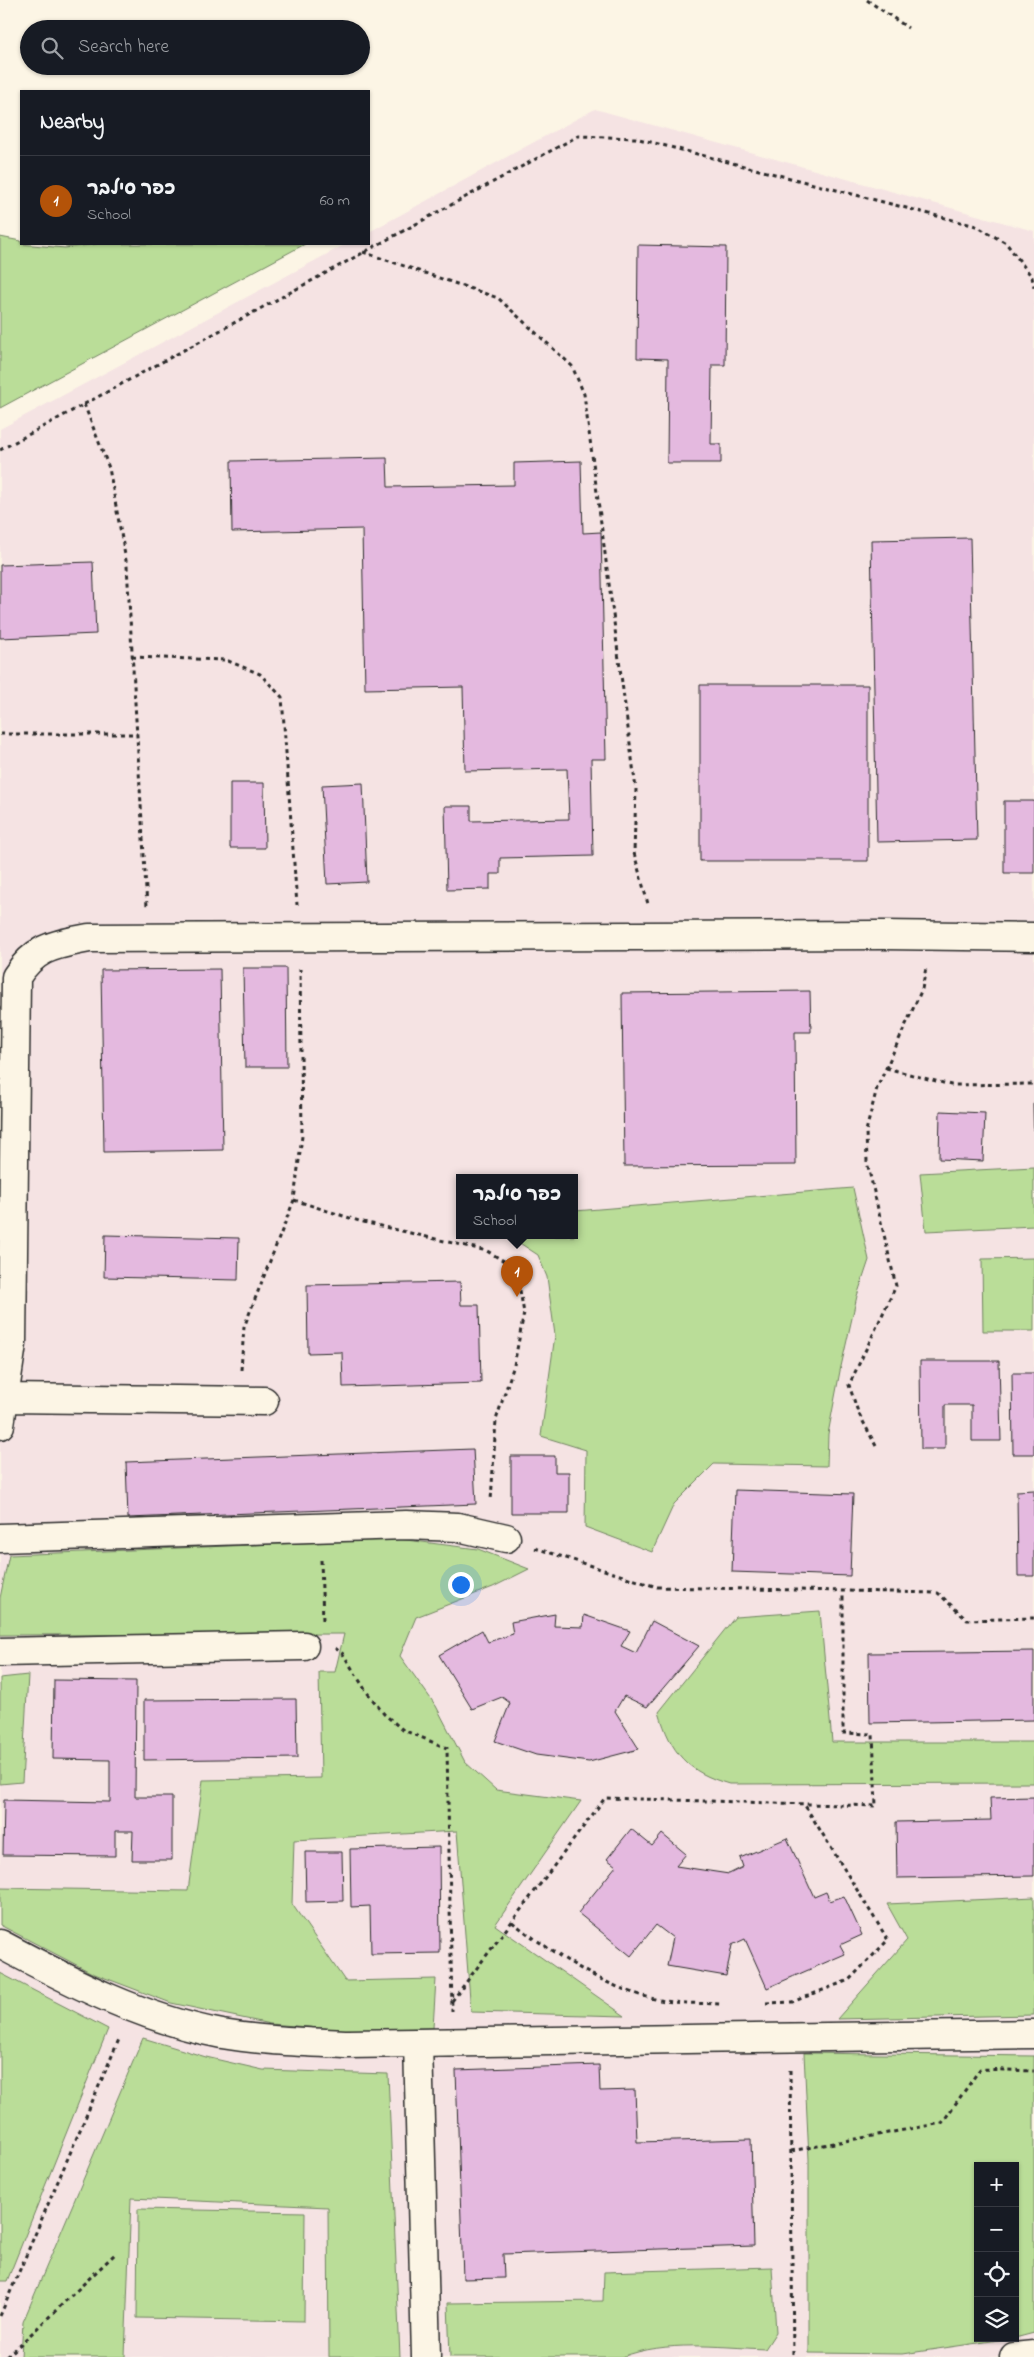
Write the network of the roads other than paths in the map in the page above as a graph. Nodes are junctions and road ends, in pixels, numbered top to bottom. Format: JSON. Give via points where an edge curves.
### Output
{"nodes":[{"id":1,"x":1034,"y":937,"type":"edge"},
{"id":2,"x":5,"y":1398,"type":"junction"},
{"id":3,"x":252,"y":1401,"type":"road end"},
{"id":4,"x":0,"y":1425,"type":"edge"},
{"id":5,"x":498,"y":1536,"type":"road end"},
{"id":6,"x":0,"y":1538,"type":"edge"},
{"id":7,"x":314,"y":1644,"type":"road end"},
{"id":8,"x":0,"y":1652,"type":"edge"},
{"id":9,"x":0,"y":1944,"type":"edge"},
{"id":10,"x":1034,"y":2034,"type":"edge"},
{"id":11,"x":418,"y":2043,"type":"junction"},
{"id":12,"x":1034,"y":2354,"type":"edge"},
{"id":13,"x":426,"y":2357,"type":"edge"},
{"id":14,"x":1014,"y":2357,"type":"edge"}],
"edges":[{"from":1,"to":2,"type":"street","via":[[89,938],[42,949],[26,962],[16,977],[12,1344]]},
{"from":2,"to":3,"type":"street"},
{"from":2,"to":4,"type":"street"},
{"from":5,"to":6,"type":"street","via":[[458,1527],[406,1525]]},
{"from":7,"to":8,"type":"street"},
{"from":9,"to":11,"type":"street","via":[[56,1974],[132,2008],[222,2034],[284,2042]]},
{"from":10,"to":11,"type":"street"},
{"from":11,"to":13,"type":"street"},
{"from":12,"to":14,"type":"street"}]}
